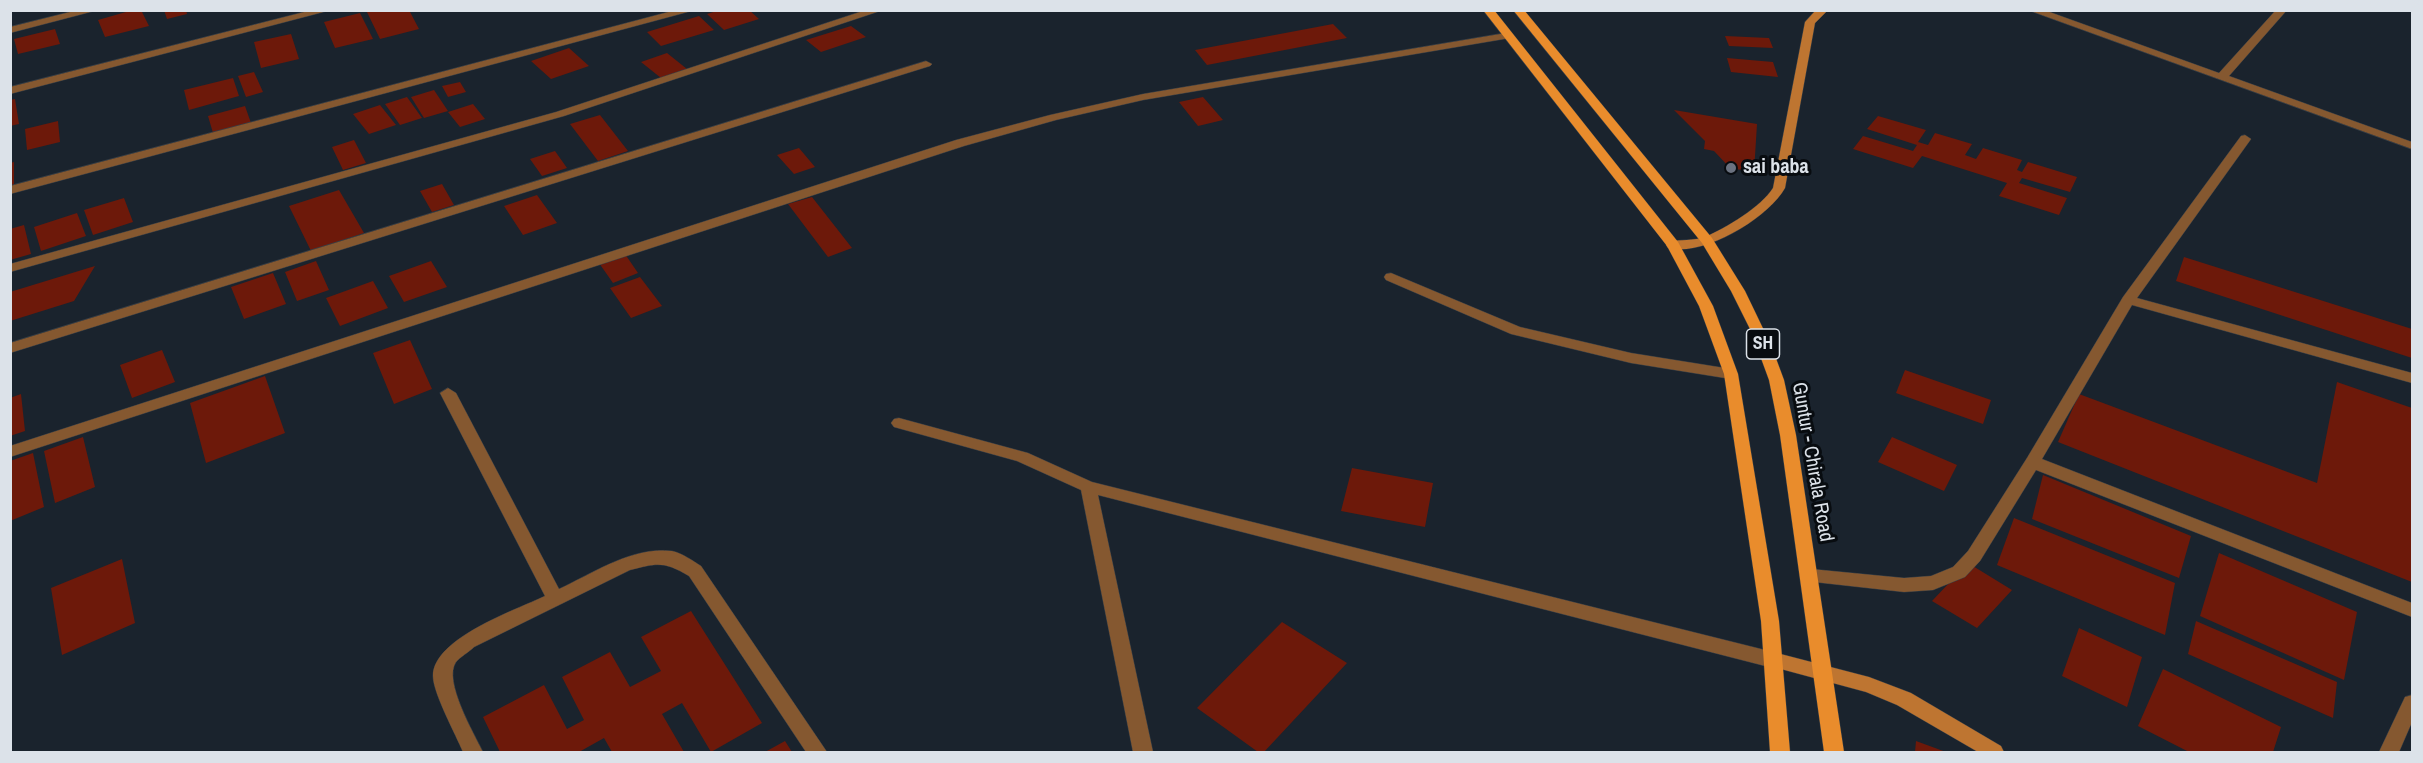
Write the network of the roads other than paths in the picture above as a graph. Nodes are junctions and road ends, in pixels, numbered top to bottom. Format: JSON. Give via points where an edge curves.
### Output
{"nodes":[{"id":1,"x":35,"y":10,"type":"edge"},
{"id":2,"x":93,"y":10,"type":"edge"},
{"id":3,"x":326,"y":10,"type":"edge"},
{"id":4,"x":690,"y":10,"type":"edge"},
{"id":5,"x":1488,"y":10,"type":"edge"},
{"id":6,"x":1518,"y":10,"type":"edge"},
{"id":7,"x":1823,"y":10,"type":"edge"},
{"id":8,"x":2033,"y":10,"type":"edge"},
{"id":9,"x":2282,"y":10,"type":"edge"},
{"id":10,"x":869,"y":12,"type":"edge"},
{"id":11,"x":38,"y":23,"type":"junction"},
{"id":12,"x":10,"y":30,"type":"edge"},
{"id":13,"x":1506,"y":36,"type":"junction"},
{"id":14,"x":926,"y":64,"type":"dead end"},
{"id":15,"x":2221,"y":78,"type":"junction"},
{"id":16,"x":10,"y":91,"type":"edge"},
{"id":17,"x":2245,"y":139,"type":"dead end"},
{"id":18,"x":2412,"y":146,"type":"edge"},
{"id":19,"x":10,"y":190,"type":"edge"},
{"id":20,"x":1707,"y":241,"type":"junction"},
{"id":21,"x":1673,"y":245,"type":"junction"},
{"id":22,"x":10,"y":268,"type":"edge"},
{"id":23,"x":1391,"y":276,"type":"dead end"},
{"id":24,"x":2128,"y":300,"type":"junction"},
{"id":25,"x":10,"y":348,"type":"edge"},
{"id":26,"x":1731,"y":374,"type":"junction"},
{"id":27,"x":2412,"y":378,"type":"edge"},
{"id":28,"x":448,"y":393,"type":"dead end"},
{"id":29,"x":898,"y":423,"type":"dead end"},
{"id":30,"x":10,"y":452,"type":"edge"},
{"id":31,"x":2033,"y":462,"type":"junction"},
{"id":32,"x":1088,"y":488,"type":"junction"},
{"id":33,"x":1811,"y":576,"type":"junction"},
{"id":34,"x":555,"y":599,"type":"junction"},
{"id":35,"x":2412,"y":610,"type":"edge"},
{"id":36,"x":1773,"y":660,"type":"junction"},
{"id":37,"x":1823,"y":673,"type":"junction"},
{"id":38,"x":2412,"y":704,"type":"edge"},
{"id":39,"x":473,"y":753,"type":"edge"},
{"id":40,"x":817,"y":753,"type":"edge"},
{"id":41,"x":1143,"y":753,"type":"edge"},
{"id":42,"x":1780,"y":753,"type":"edge"},
{"id":43,"x":1834,"y":753,"type":"edge"},
{"id":44,"x":1994,"y":753,"type":"edge"},
{"id":45,"x":2390,"y":753,"type":"edge"}],
"edges":[{"from":1,"to":11,"type":"street"},
{"from":2,"to":11,"type":"street"},
{"from":3,"to":16,"type":"street"},
{"from":4,"to":19,"type":"street"},
{"from":5,"to":13,"type":"main road","number":"SH"},
{"from":6,"to":20,"type":"main road","name":"Guntur - Chirala Road","number":"SH"},
{"from":7,"to":20,"type":"street","via":[[1810,22],[1779,188],[1772,200],[1755,213]]},
{"from":8,"to":15,"type":"street"},
{"from":9,"to":15,"type":"street"},
{"from":10,"to":22,"type":"street","via":[[560,114]]},
{"from":11,"to":12,"type":"street"},
{"from":13,"to":21,"type":"main road","number":"SH"},
{"from":13,"to":30,"type":"street","via":[[1143,97],[960,143]]},
{"from":14,"to":25,"type":"street"},
{"from":15,"to":18,"type":"street"},
{"from":17,"to":24,"type":"street"},
{"from":20,"to":21,"type":"street"},
{"from":20,"to":33,"type":"main road","name":"Guntur - Chirala Road","number":"SH","via":[[1746,307],[1777,383]]},
{"from":21,"to":26,"type":"main road","number":"SH","via":[[1706,306]]},
{"from":23,"to":26,"type":"street","via":[[1516,331],[1631,358]]},
{"from":24,"to":27,"type":"street"},
{"from":24,"to":31,"type":"street"},
{"from":26,"to":36,"type":"main road","number":"SH"},
{"from":28,"to":34,"type":"street"},
{"from":29,"to":32,"type":"street","via":[[1022,457]]},
{"from":31,"to":33,"type":"street","via":[[1974,556],[1959,572],[1933,583],[1904,585]]},
{"from":31,"to":35,"type":"street"},
{"from":32,"to":36,"type":"street"},
{"from":32,"to":41,"type":"street"},
{"from":33,"to":37,"type":"main road","name":"Guntur - Chirala Road","number":"SH"},
{"from":34,"to":39,"type":"street","via":[[468,642],[448,658],[442,675],[444,683]]},
{"from":34,"to":40,"type":"street","via":[[625,565],[650,558],[674,558],[695,571]]},
{"from":36,"to":37,"type":"street"},
{"from":36,"to":42,"type":"main road","number":"SH"},
{"from":37,"to":43,"type":"main road","name":"Guntur - Chirala Road","number":"SH"},
{"from":37,"to":44,"type":"street","via":[[1904,699]]},
{"from":38,"to":45,"type":"street"}]}
